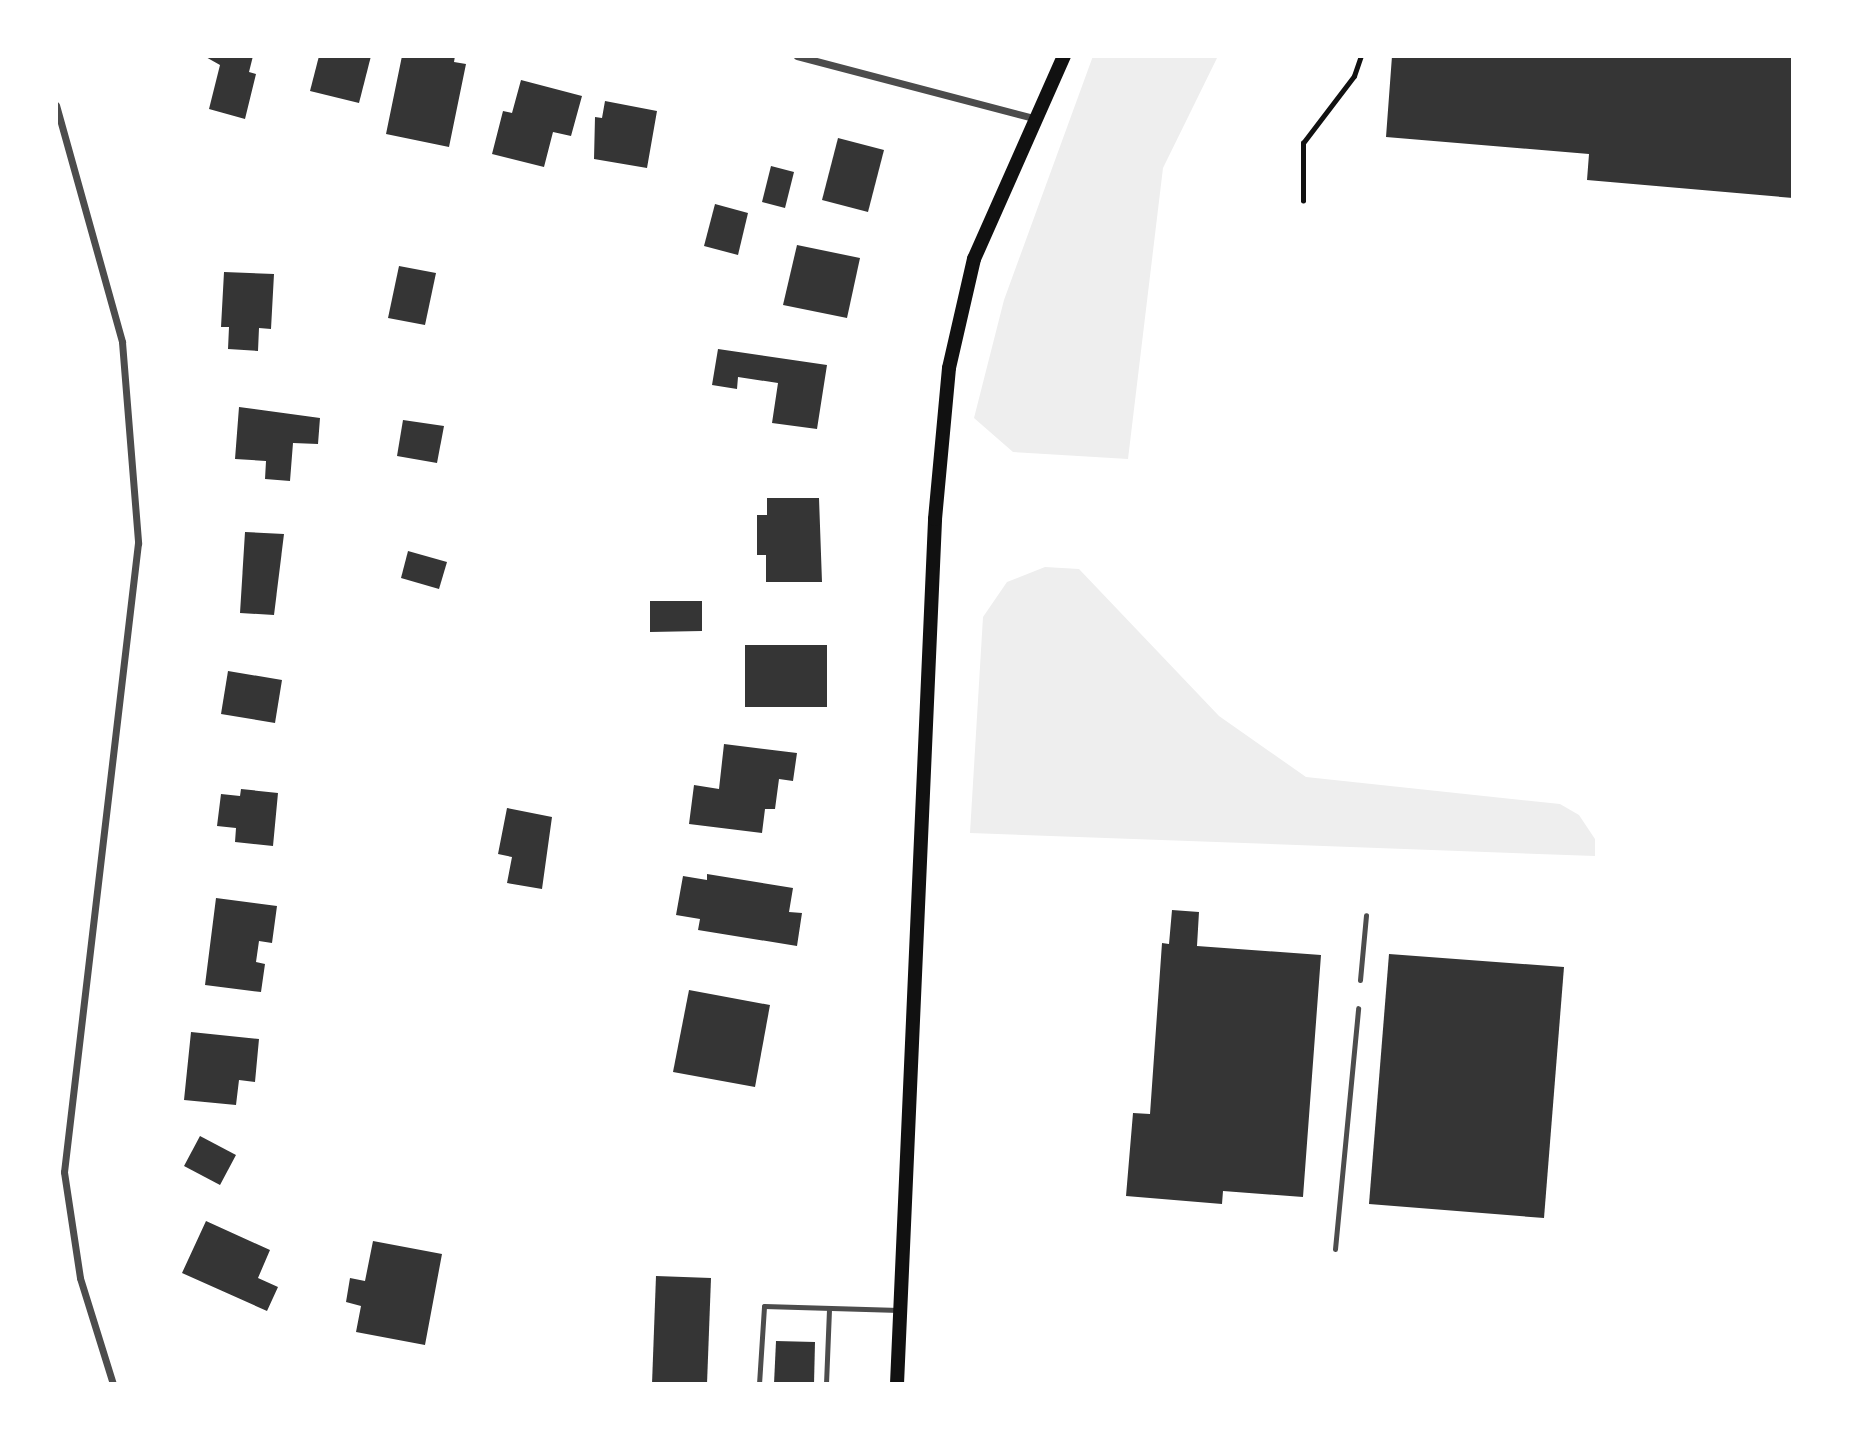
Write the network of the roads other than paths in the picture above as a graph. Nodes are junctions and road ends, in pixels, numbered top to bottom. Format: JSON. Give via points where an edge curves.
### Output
{"nodes":[{"id":1,"x":797,"y":56,"type":"edge"},
{"id":2,"x":1064,"y":56,"type":"edge"},
{"id":3,"x":56,"y":105,"type":"edge"},
{"id":4,"x":1034,"y":118,"type":"junction"},
{"id":5,"x":1366,"y":915,"type":"dead end"},
{"id":6,"x":1360,"y":980,"type":"dead end"},
{"id":7,"x":1358,"y":1009,"type":"dead end"},
{"id":8,"x":1335,"y":1248,"type":"dead end"},
{"id":9,"x":829,"y":1308,"type":"junction"},
{"id":10,"x":903,"y":1310,"type":"junction"},
{"id":11,"x":113,"y":1384,"type":"edge"},
{"id":12,"x":759,"y":1384,"type":"edge"},
{"id":13,"x":826,"y":1384,"type":"edge"},
{"id":14,"x":897,"y":1384,"type":"edge"}],
"edges":[{"from":1,"to":4,"type":"street"},
{"from":2,"to":4,"type":"main road"},
{"from":3,"to":11,"type":"street","via":[[122,342],[138,543],[64,1172],[80,1278]]},
{"from":4,"to":10,"type":"main road","via":[[974,259],[940,443]]},
{"from":5,"to":6,"type":"lane"},
{"from":7,"to":8,"type":"lane"},
{"from":9,"to":10,"type":"lane"},
{"from":9,"to":12,"type":"lane","via":[[764,1306]]},
{"from":9,"to":13,"type":"lane"},
{"from":10,"to":14,"type":"main road"}]}
